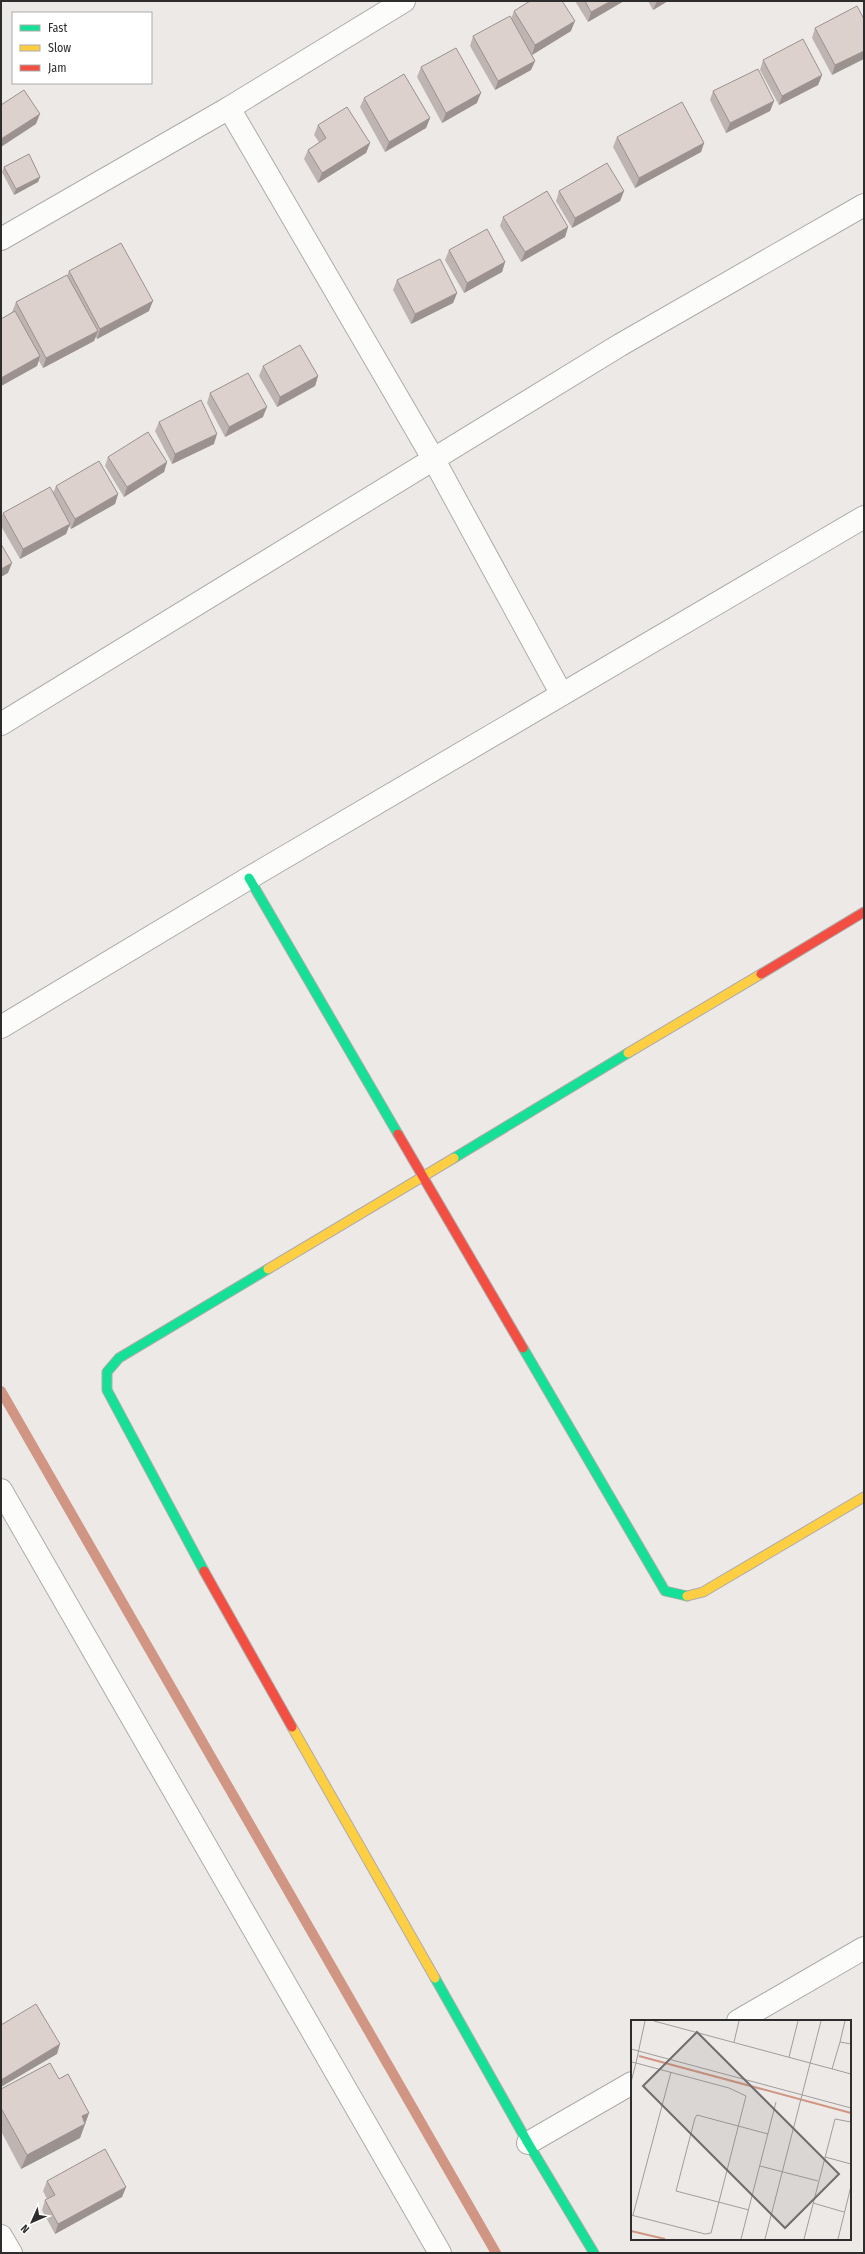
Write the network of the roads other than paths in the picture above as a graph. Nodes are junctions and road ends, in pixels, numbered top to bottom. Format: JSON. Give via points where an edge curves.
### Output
{"nodes":[{"id":1,"x":404,"y":1,"type":"edge"},
{"id":2,"x":228,"y":108,"type":"junction"},
{"id":3,"x":864,"y":205,"type":"edge"},
{"id":4,"x":1,"y":239,"type":"edge"},
{"id":5,"x":434,"y":460,"type":"junction"},
{"id":6,"x":864,"y":517,"type":"edge"},
{"id":7,"x":561,"y":693,"type":"junction"},
{"id":8,"x":1,"y":724,"type":"edge"},
{"id":9,"x":249,"y":878,"type":"junction"},
{"id":10,"x":864,"y":912,"type":"edge"},
{"id":11,"x":1,"y":1027,"type":"edge"},
{"id":12,"x":423,"y":1176,"type":"junction"},
{"id":13,"x":1,"y":1490,"type":"edge"},
{"id":14,"x":864,"y":1497,"type":"edge"},
{"id":15,"x":864,"y":1948,"type":"edge"},
{"id":16,"x":740,"y":2020,"type":"edge"},
{"id":17,"x":631,"y":2084,"type":"edge"},
{"id":18,"x":528,"y":2143,"type":"junction"},
{"id":19,"x":1,"y":2236,"type":"edge"},
{"id":20,"x":11,"y":2253,"type":"edge"},
{"id":21,"x":440,"y":2253,"type":"edge"},
{"id":22,"x":594,"y":2253,"type":"edge"}],
"edges":[{"from":1,"to":2,"type":"street"},
{"from":2,"to":4,"type":"street"},
{"from":2,"to":5,"type":"street"},
{"from":3,"to":5,"type":"street","via":[[620,345]]},
{"from":5,"to":7,"type":"street"},
{"from":5,"to":8,"type":"street"},
{"from":6,"to":7,"type":"street"},
{"from":7,"to":9,"type":"street"},
{"from":9,"to":11,"type":"street"},
{"from":9,"to":12,"type":"street"},
{"from":10,"to":12,"type":"street"},
{"from":12,"to":14,"type":"street","via":[[665,1590],[684,1598],[703,1592]]},
{"from":12,"to":18,"type":"street","via":[[119,1358],[107,1372],[107,1390],[197,1559]]},
{"from":13,"to":21,"type":"street"},
{"from":15,"to":16,"type":"street"},
{"from":17,"to":18,"type":"street"},
{"from":18,"to":22,"type":"street"},
{"from":19,"to":20,"type":"street"}]}
